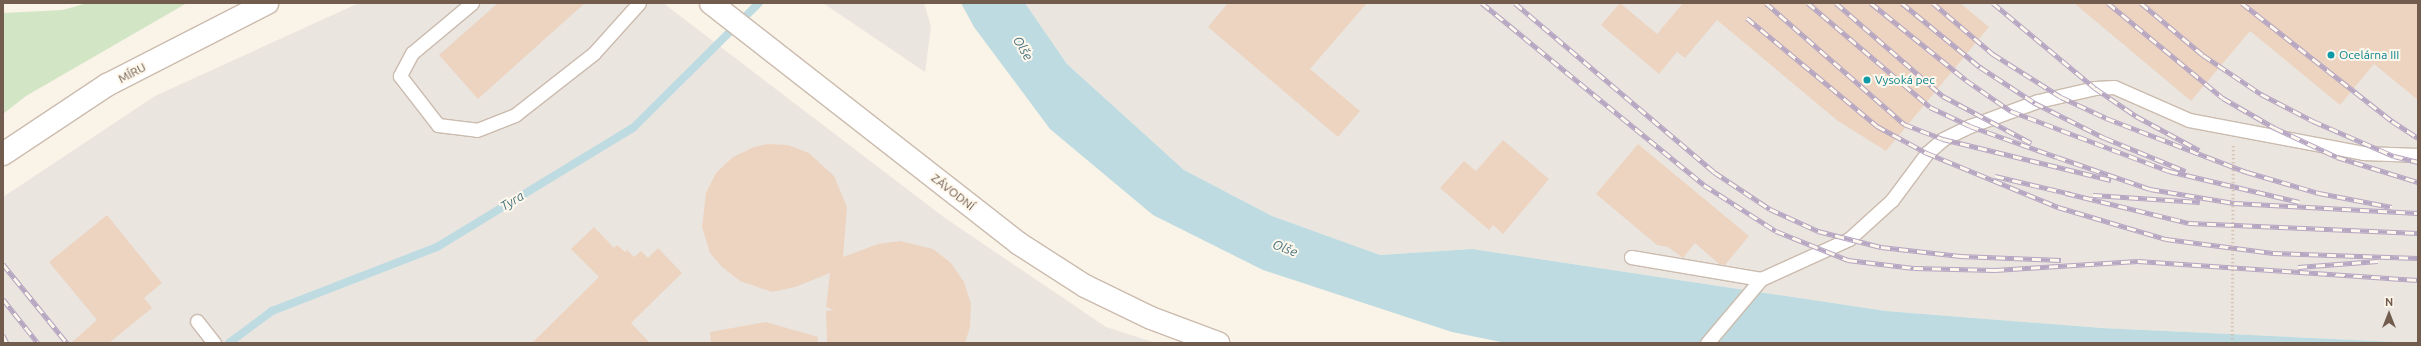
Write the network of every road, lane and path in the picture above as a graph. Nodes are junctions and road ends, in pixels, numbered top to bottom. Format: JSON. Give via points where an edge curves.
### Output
{"nodes":[{"id":1,"x":267,"y":3,"type":"edge"},
{"id":2,"x":472,"y":3,"type":"edge"},
{"id":3,"x":639,"y":3,"type":"edge"},
{"id":4,"x":711,"y":3,"type":"edge"},
{"id":5,"x":2233,"y":144,"type":"dead end"},
{"id":6,"x":3,"y":154,"type":"edge"},
{"id":7,"x":2418,"y":155,"type":"edge"},
{"id":8,"x":1631,"y":257,"type":"dead end"},
{"id":9,"x":1761,"y":279,"type":"junction"},
{"id":10,"x":196,"y":321,"type":"dead end"},
{"id":11,"x":214,"y":343,"type":"edge"},
{"id":12,"x":1218,"y":343,"type":"edge"},
{"id":13,"x":1707,"y":343,"type":"edge"},
{"id":14,"x":2232,"y":343,"type":"edge"}],
"edges":[{"from":1,"to":6,"type":"street","name":"MÍRU","via":[[107,86]]},
{"from":2,"to":3,"type":"lane","via":[[412,54],[400,76],[438,125],[477,130],[516,115],[594,53]]},
{"from":4,"to":12,"type":"street","name":"ZÁVODNÍ","via":[[1018,243],[1085,286],[1151,318]]},
{"from":5,"to":14,"type":"path","bridge":true},
{"from":7,"to":9,"type":"lane","via":[[2363,153],[2189,120],[2114,87],[2095,88],[2038,101],[1970,126],[1943,139],[1927,153],[1892,200],[1849,239]]},
{"from":8,"to":9,"type":"lane"},
{"from":9,"to":13,"type":"lane"},
{"from":10,"to":11,"type":"lane"}]}
